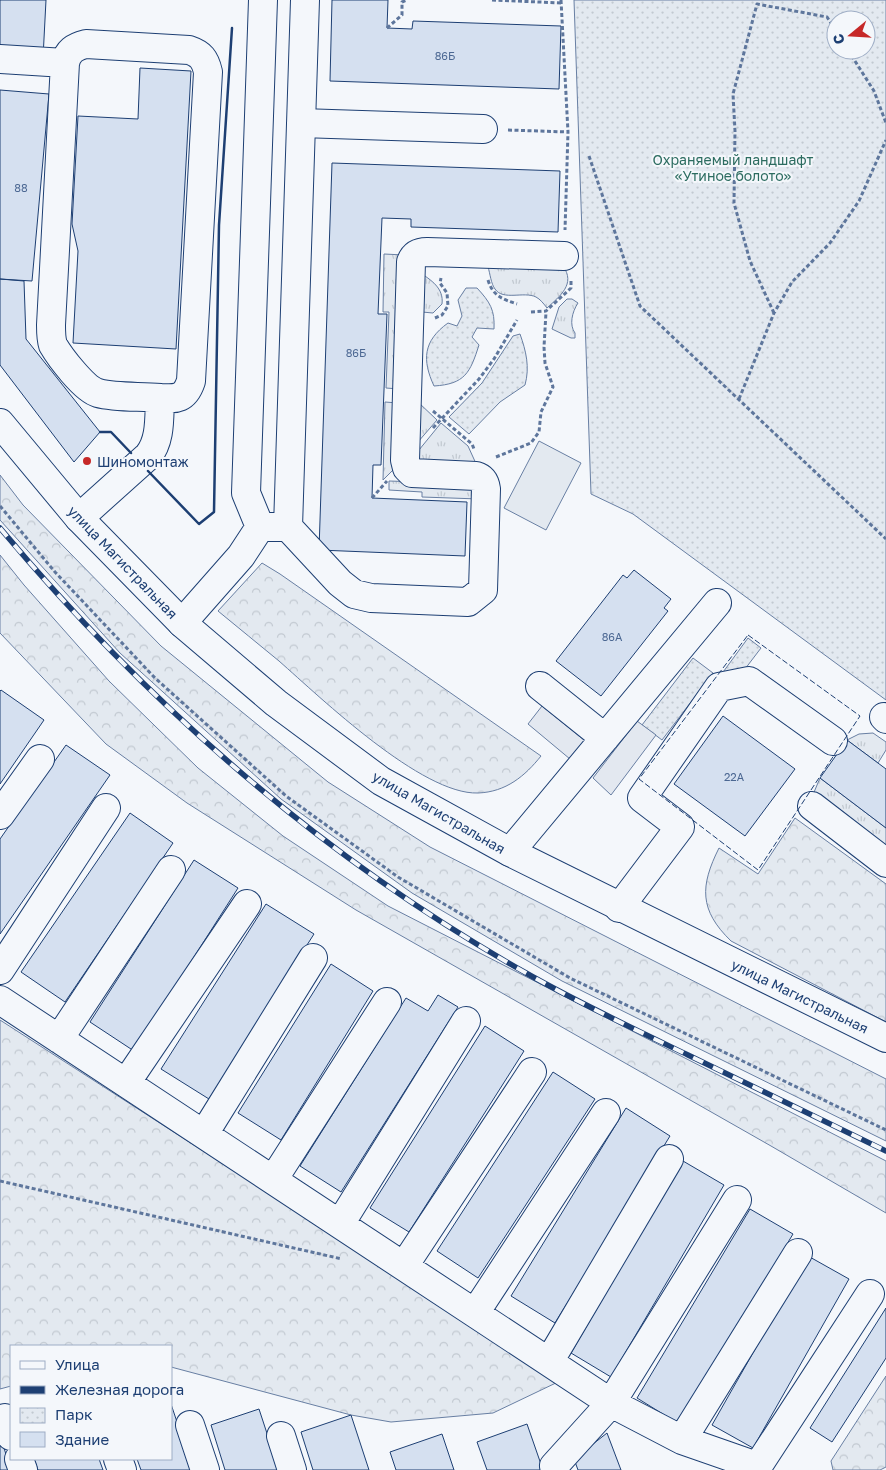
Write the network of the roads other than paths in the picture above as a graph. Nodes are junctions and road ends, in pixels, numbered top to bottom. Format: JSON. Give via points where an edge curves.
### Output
{"nodes":[{"id":1,"x":263,"y":0,"type":"edge"},
{"id":2,"x":305,"y":0,"type":"edge"},
{"id":3,"x":0,"y":59,"type":"edge"},
{"id":4,"x":65,"y":63,"type":"junction"},
{"id":5,"x":301,"y":123,"type":"junction"},
{"id":6,"x":482,"y":129,"type":"road end"},
{"id":7,"x":564,"y":256,"type":"road end"},
{"id":8,"x":160,"y":398,"type":"junction"},
{"id":9,"x":0,"y":423,"type":"edge"},
{"id":10,"x":78,"y":518,"type":"junction"},
{"id":11,"x":260,"y":526,"type":"junction"},
{"id":12,"x":288,"y":527,"type":"junction"},
{"id":13,"x":717,"y":603,"type":"dead end"},
{"id":14,"x":182,"y":623,"type":"junction"},
{"id":15,"x":540,"y":686,"type":"dead end"},
{"id":16,"x":605,"y":738,"type":"junction"},
{"id":17,"x":833,"y":741,"type":"dead end"},
{"id":18,"x":40,"y":759,"type":"dead end"},
{"id":19,"x":812,"y":806,"type":"dead end"},
{"id":20,"x":106,"y":808,"type":"dead end"},
{"id":21,"x":0,"y":815,"type":"edge"},
{"id":22,"x":510,"y":852,"type":"junction"},
{"id":23,"x":886,"y":863,"type":"edge"},
{"id":24,"x":171,"y":870,"type":"dead end"},
{"id":25,"x":246,"y":904,"type":"dead end"},
{"id":26,"x":620,"y":908,"type":"junction"},
{"id":27,"x":313,"y":958,"type":"dead end"},
{"id":28,"x":0,"y":970,"type":"edge"},
{"id":29,"x":0,"y":1000,"type":"edge"},
{"id":30,"x":387,"y":1002,"type":"dead end"},
{"id":31,"x":466,"y":1021,"type":"dead end"},
{"id":32,"x":886,"y":1038,"type":"edge"},
{"id":33,"x":59,"y":1039,"type":"junction"},
{"id":34,"x":532,"y":1072,"type":"dead end"},
{"id":35,"x":126,"y":1083,"type":"junction"},
{"id":36,"x":606,"y":1113,"type":"dead end"},
{"id":37,"x":204,"y":1134,"type":"junction"},
{"id":38,"x":669,"y":1158,"type":"dead end"},
{"id":39,"x":273,"y":1180,"type":"junction"},
{"id":40,"x":737,"y":1200,"type":"dead end"},
{"id":41,"x":340,"y":1224,"type":"junction"},
{"id":42,"x":798,"y":1253,"type":"dead end"},
{"id":43,"x":404,"y":1266,"type":"junction"},
{"id":44,"x":870,"y":1294,"type":"dead end"},
{"id":45,"x":475,"y":1313,"type":"junction"},
{"id":46,"x":550,"y":1362,"type":"junction"},
{"id":47,"x":611,"y":1403,"type":"junction"},
{"id":48,"x":190,"y":1425,"type":"dead end"},
{"id":49,"x":281,"y":1436,"type":"dead end"},
{"id":50,"x":682,"y":1440,"type":"junction"},
{"id":51,"x":205,"y":1470,"type":"edge"},
{"id":52,"x":292,"y":1470,"type":"edge"},
{"id":53,"x":555,"y":1470,"type":"edge"},
{"id":54,"x":757,"y":1470,"type":"edge"}],
"edges":[{"from":1,"to":11,"type":"main road","via":[[246,493]]},
{"from":2,"to":5,"type":"main road"},
{"from":3,"to":4,"type":"main road"},
{"from":4,"to":8,"type":"main road","via":[[52,343],[95,392]]},
{"from":4,"to":8,"type":"main road","via":[[67,54],[86,44],[189,50],[200,54],[206,63],[191,381],[188,392],[182,396]]},
{"from":5,"to":6,"type":"main road"},
{"from":5,"to":12,"type":"main road"},
{"from":7,"to":12,"type":"main road","via":[[418,252],[411,262],[405,460],[412,473],[476,476],[481,471],[486,489],[483,590],[468,602],[371,598],[354,594]]},
{"from":8,"to":10,"type":"main road","via":[[154,448]]},
{"from":9,"to":10,"type":"main road","name":"улица Магистральная"},
{"from":10,"to":14,"type":"main road","name":"улица Магистральная"},
{"from":11,"to":12,"type":"main road"},
{"from":11,"to":14,"type":"main road","via":[[242,556]]},
{"from":13,"to":16,"type":"main road"},
{"from":14,"to":22,"type":"main road","name":"улица Магистральная","via":[[276,704],[381,781]]},
{"from":15,"to":16,"type":"main road"},
{"from":16,"to":22,"type":"main road"},
{"from":17,"to":26,"type":"main road","via":[[749,681],[719,687],[642,798],[680,827]]},
{"from":18,"to":21,"type":"main road"},
{"from":19,"to":23,"type":"main road"},
{"from":20,"to":28,"type":"main road"},
{"from":22,"to":26,"type":"main road","name":"улица Магистральная"},
{"from":24,"to":33,"type":"main road"},
{"from":25,"to":35,"type":"main road"},
{"from":26,"to":32,"type":"main road","name":"улица Магистральная"},
{"from":27,"to":37,"type":"main road"},
{"from":29,"to":33,"type":"main road"},
{"from":30,"to":39,"type":"main road"},
{"from":31,"to":41,"type":"main road"},
{"from":33,"to":35,"type":"main road"},
{"from":34,"to":43,"type":"main road"},
{"from":35,"to":37,"type":"main road"},
{"from":36,"to":45,"type":"main road"},
{"from":37,"to":39,"type":"main road"},
{"from":38,"to":46,"type":"main road"},
{"from":39,"to":41,"type":"main road"},
{"from":40,"to":47,"type":"main road"},
{"from":41,"to":43,"type":"main road"},
{"from":42,"to":50,"type":"main road"},
{"from":43,"to":45,"type":"main road"},
{"from":44,"to":54,"type":"main road"},
{"from":45,"to":46,"type":"main road"},
{"from":46,"to":47,"type":"main road"},
{"from":47,"to":50,"type":"main road"},
{"from":47,"to":53,"type":"main road","via":[[554,1466]]},
{"from":48,"to":51,"type":"main road"},
{"from":49,"to":52,"type":"main road"},
{"from":50,"to":54,"type":"main road","via":[[744,1462]]}]}
